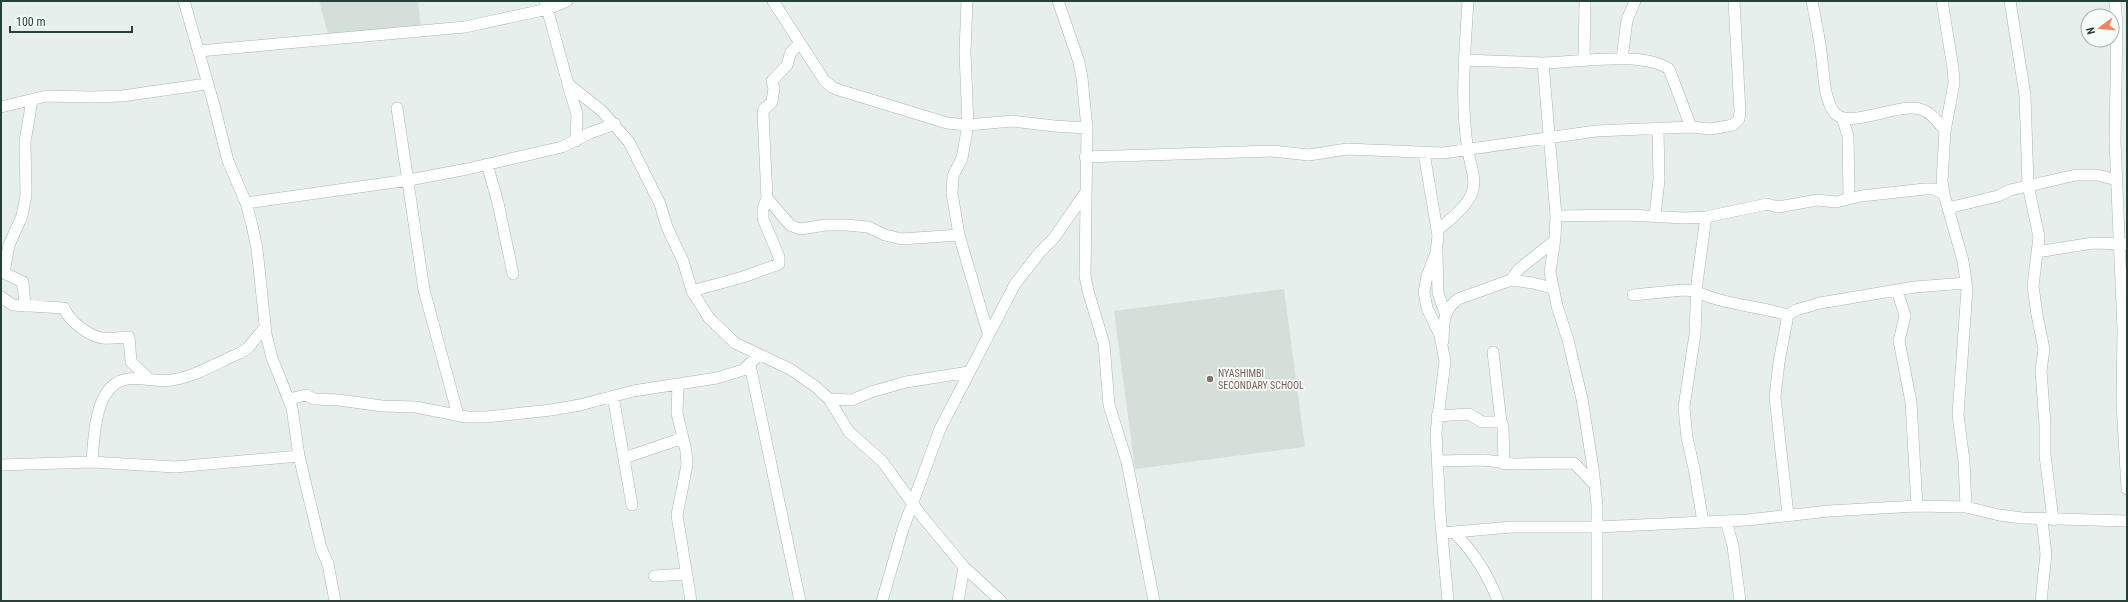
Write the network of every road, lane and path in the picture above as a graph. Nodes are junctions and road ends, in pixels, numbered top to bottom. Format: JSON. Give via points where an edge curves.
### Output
{"nodes":[{"id":1,"x":184,"y":1,"type":"edge"},
{"id":2,"x":568,"y":1,"type":"edge"},
{"id":3,"x":772,"y":1,"type":"edge"},
{"id":4,"x":967,"y":1,"type":"edge"},
{"id":5,"x":1058,"y":1,"type":"edge"},
{"id":6,"x":1468,"y":1,"type":"edge"},
{"id":7,"x":1585,"y":1,"type":"edge"},
{"id":8,"x":1634,"y":1,"type":"edge"},
{"id":9,"x":1734,"y":1,"type":"edge"},
{"id":10,"x":1812,"y":1,"type":"edge"},
{"id":11,"x":1942,"y":1,"type":"edge"},
{"id":12,"x":2010,"y":1,"type":"edge"},
{"id":13,"x":2115,"y":1,"type":"edge"},
{"id":14,"x":546,"y":5,"type":"edge"},
{"id":15,"x":800,"y":43,"type":"junction"},
{"id":16,"x":199,"y":51,"type":"junction"},
{"id":17,"x":1584,"y":59,"type":"junction"},
{"id":18,"x":1622,"y":59,"type":"junction"},
{"id":19,"x":1464,"y":60,"type":"junction"},
{"id":20,"x":1542,"y":63,"type":"junction"},
{"id":21,"x":206,"y":84,"type":"junction"},
{"id":22,"x":568,"y":84,"type":"junction"},
{"id":23,"x":32,"y":100,"type":"junction"},
{"id":24,"x":1,"y":107,"type":"edge"},
{"id":25,"x":397,"y":108,"type":"dead end"},
{"id":26,"x":1843,"y":120,"type":"junction"},
{"id":27,"x":615,"y":124,"type":"junction"},
{"id":28,"x":968,"y":125,"type":"junction"},
{"id":29,"x":1691,"y":127,"type":"junction"},
{"id":30,"x":1086,"y":128,"type":"junction"},
{"id":31,"x":1658,"y":129,"type":"junction"},
{"id":32,"x":1945,"y":131,"type":"junction"},
{"id":33,"x":1550,"y":137,"type":"junction"},
{"id":34,"x":576,"y":141,"type":"junction"},
{"id":35,"x":1468,"y":150,"type":"junction"},
{"id":36,"x":1424,"y":153,"type":"junction"},
{"id":37,"x":1085,"y":157,"type":"junction"},
{"id":38,"x":487,"y":164,"type":"junction"},
{"id":39,"x":409,"y":180,"type":"junction"},
{"id":40,"x":2117,"y":180,"type":"junction"},
{"id":41,"x":2028,"y":185,"type":"junction"},
{"id":42,"x":1086,"y":192,"type":"junction"},
{"id":43,"x":1944,"y":194,"type":"junction"},
{"id":44,"x":767,"y":198,"type":"junction"},
{"id":45,"x":1849,"y":198,"type":"junction"},
{"id":46,"x":246,"y":203,"type":"junction"},
{"id":47,"x":1948,"y":208,"type":"junction"},
{"id":48,"x":1556,"y":216,"type":"junction"},
{"id":49,"x":1655,"y":216,"type":"junction"},
{"id":50,"x":1706,"y":217,"type":"junction"},
{"id":51,"x":1437,"y":231,"type":"junction"},
{"id":52,"x":959,"y":235,"type":"junction"},
{"id":53,"x":1553,"y":242,"type":"junction"},
{"id":54,"x":2123,"y":245,"type":"edge"},
{"id":55,"x":2037,"y":252,"type":"junction"},
{"id":56,"x":1436,"y":253,"type":"junction"},
{"id":57,"x":513,"y":274,"type":"dead end"},
{"id":58,"x":1511,"y":280,"type":"junction"},
{"id":59,"x":1966,"y":283,"type":"junction"},
{"id":60,"x":1552,"y":288,"type":"junction"},
{"id":61,"x":1897,"y":290,"type":"junction"},
{"id":62,"x":692,"y":291,"type":"junction"},
{"id":63,"x":1697,"y":291,"type":"junction"},
{"id":64,"x":1633,"y":295,"type":"dead end"},
{"id":65,"x":1,"y":297,"type":"edge"},
{"id":66,"x":25,"y":306,"type":"junction"},
{"id":67,"x":1445,"y":313,"type":"junction"},
{"id":68,"x":1788,"y":315,"type":"junction"},
{"id":69,"x":265,"y":327,"type":"junction"},
{"id":70,"x":988,"y":333,"type":"junction"},
{"id":71,"x":1443,"y":346,"type":"junction"},
{"id":72,"x":1493,"y":352,"type":"dead end"},
{"id":73,"x":758,"y":355,"type":"junction"},
{"id":74,"x":750,"y":365,"type":"junction"},
{"id":75,"x":969,"y":372,"type":"junction"},
{"id":76,"x":148,"y":378,"type":"junction"},
{"id":77,"x":678,"y":385,"type":"junction"},
{"id":78,"x":613,"y":396,"type":"junction"},
{"id":79,"x":289,"y":399,"type":"junction"},
{"id":80,"x":828,"y":399,"type":"junction"},
{"id":81,"x":458,"y":415,"type":"junction"},
{"id":82,"x":1438,"y":416,"type":"junction"},
{"id":83,"x":1501,"y":422,"type":"junction"},
{"id":84,"x":683,"y":438,"type":"junction"},
{"id":85,"x":299,"y":456,"type":"junction"},
{"id":86,"x":624,"y":458,"type":"junction"},
{"id":87,"x":1438,"y":461,"type":"junction"},
{"id":88,"x":92,"y":462,"type":"junction"},
{"id":89,"x":1504,"y":464,"type":"junction"},
{"id":90,"x":1,"y":465,"type":"edge"},
{"id":91,"x":1595,"y":485,"type":"junction"},
{"id":92,"x":2127,"y":489,"type":"edge"},
{"id":93,"x":913,"y":504,"type":"junction"},
{"id":94,"x":632,"y":505,"type":"dead end"},
{"id":95,"x":1917,"y":506,"type":"junction"},
{"id":96,"x":1966,"y":507,"type":"junction"},
{"id":97,"x":1788,"y":516,"type":"junction"},
{"id":98,"x":2047,"y":519,"type":"junction"},
{"id":99,"x":1726,"y":521,"type":"junction"},
{"id":100,"x":2127,"y":521,"type":"edge"},
{"id":101,"x":1703,"y":522,"type":"junction"},
{"id":102,"x":1597,"y":527,"type":"junction"},
{"id":103,"x":1442,"y":533,"type":"junction"},
{"id":104,"x":1455,"y":533,"type":"junction"},
{"id":105,"x":964,"y":567,"type":"junction"},
{"id":106,"x":686,"y":574,"type":"junction"},
{"id":107,"x":654,"y":576,"type":"dead end"},
{"id":108,"x":335,"y":601,"type":"edge"},
{"id":109,"x":691,"y":601,"type":"edge"},
{"id":110,"x":800,"y":601,"type":"edge"},
{"id":111,"x":882,"y":601,"type":"edge"},
{"id":112,"x":958,"y":601,"type":"edge"},
{"id":113,"x":1001,"y":601,"type":"edge"},
{"id":114,"x":1154,"y":601,"type":"edge"},
{"id":115,"x":1448,"y":601,"type":"edge"},
{"id":116,"x":1498,"y":601,"type":"edge"},
{"id":117,"x":1597,"y":601,"type":"edge"},
{"id":118,"x":1740,"y":601,"type":"edge"},
{"id":119,"x":2042,"y":601,"type":"edge"}],
"edges":[{"from":1,"to":16,"type":"street"},
{"from":2,"to":14,"type":"street"},
{"from":3,"to":15,"type":"street"},
{"from":4,"to":28,"type":"street","via":[[965,52]]},
{"from":5,"to":30,"type":"street","via":[[1079,62]]},
{"from":6,"to":19,"type":"street"},
{"from":7,"to":17,"type":"street"},
{"from":8,"to":18,"type":"street","via":[[1627,20]]},
{"from":9,"to":29,"type":"street","via":[[1740,78],[1739,119],[1733,126]]},
{"from":10,"to":26,"type":"street","via":[[1828,98],[1833,111]]},
{"from":11,"to":32,"type":"street","via":[[1954,82]]},
{"from":12,"to":41,"type":"street","via":[[2025,94]]},
{"from":13,"to":40,"type":"street"},
{"from":14,"to":16,"type":"street","via":[[465,26]]},
{"from":14,"to":22,"type":"street"},
{"from":15,"to":28,"type":"street","via":[[832,88],[946,123]]},
{"from":15,"to":44,"type":"street","via":[[791,52],[787,66],[772,81],[772,102],[763,113]]},
{"from":16,"to":21,"type":"street"},
{"from":17,"to":18,"type":"street"},
{"from":17,"to":20,"type":"street"},
{"from":18,"to":29,"type":"street","via":[[1662,64],[1670,69]]},
{"from":19,"to":20,"type":"street"},
{"from":19,"to":35,"type":"street"},
{"from":20,"to":33,"type":"street"},
{"from":21,"to":23,"type":"street","via":[[122,96],[47,96]]},
{"from":21,"to":46,"type":"street","via":[[228,161]]},
{"from":22,"to":27,"type":"street"},
{"from":22,"to":34,"type":"street","via":[[577,114]]},
{"from":23,"to":24,"type":"street"},
{"from":23,"to":66,"type":"street","via":[[25,142],[26,195],[22,216],[9,245],[4,273],[23,282]]},
{"from":25,"to":39,"type":"street"},
{"from":26,"to":32,"type":"street","via":[[1909,107],[1926,112]]},
{"from":26,"to":45,"type":"street","via":[[1848,136]]},
{"from":27,"to":34,"type":"street"},
{"from":27,"to":62,"type":"street","via":[[629,142],[650,181],[683,261]]},
{"from":28,"to":30,"type":"street","via":[[1012,121]]},
{"from":28,"to":52,"type":"street","via":[[962,158],[952,180]]},
{"from":29,"to":31,"type":"street"},
{"from":30,"to":37,"type":"street"},
{"from":31,"to":33,"type":"street","via":[[1596,130]]},
{"from":31,"to":49,"type":"street"},
{"from":32,"to":43,"type":"street"},
{"from":33,"to":35,"type":"street"},
{"from":33,"to":48,"type":"street"},
{"from":34,"to":38,"type":"street","via":[[562,147]]},
{"from":35,"to":36,"type":"street"},
{"from":35,"to":51,"type":"street","via":[[1474,182],[1472,193],[1463,206]]},
{"from":36,"to":37,"type":"street","via":[[1347,149],[1309,155],[1272,151]]},
{"from":36,"to":51,"type":"street"},
{"from":37,"to":42,"type":"street"},
{"from":38,"to":39,"type":"street"},
{"from":38,"to":57,"type":"street"},
{"from":39,"to":46,"type":"street"},
{"from":39,"to":81,"type":"street","via":[[424,290]]},
{"from":40,"to":41,"type":"street","via":[[2097,175],[2076,175]]},
{"from":40,"to":54,"type":"street"},
{"from":41,"to":47,"type":"street","via":[[1998,196]]},
{"from":41,"to":55,"type":"street","via":[[2040,237]]},
{"from":42,"to":70,"type":"street","via":[[1054,238],[1022,274]]},
{"from":42,"to":114,"type":"street","via":[[1085,276],[1104,344],[1109,405],[1127,462]]},
{"from":43,"to":45,"type":"street","via":[[1925,188]]},
{"from":43,"to":47,"type":"street"},
{"from":44,"to":52,"type":"street","via":[[790,225],[800,229],[847,224],[868,227],[902,239]]},
{"from":44,"to":62,"type":"street","via":[[763,209],[764,219],[779,257],[779,264]]},
{"from":45,"to":50,"type":"street","via":[[1836,202],[1817,200],[1778,207],[1767,204]]},
{"from":46,"to":69,"type":"street","via":[[257,249]]},
{"from":47,"to":59,"type":"street","via":[[1963,261]]},
{"from":48,"to":49,"type":"street"},
{"from":48,"to":53,"type":"street"},
{"from":49,"to":50,"type":"street"},
{"from":50,"to":63,"type":"street"},
{"from":51,"to":56,"type":"street"},
{"from":52,"to":70,"type":"street"},
{"from":53,"to":58,"type":"street","via":[[1519,269]]},
{"from":53,"to":60,"type":"street","via":[[1550,266]]},
{"from":54,"to":55,"type":"street","via":[[2093,243]]},
{"from":54,"to":92,"type":"street","via":[[2122,403]]},
{"from":55,"to":98,"type":"street","via":[[2034,286],[2044,349],[2041,371],[2045,419]]},
{"from":56,"to":67,"type":"street","via":[[1438,293]]},
{"from":56,"to":71,"type":"street","via":[[1424,292],[1427,308]]},
{"from":58,"to":60,"type":"street"},
{"from":58,"to":67,"type":"street","via":[[1458,299]]},
{"from":59,"to":61,"type":"street"},
{"from":59,"to":96,"type":"street","via":[[1958,415]]},
{"from":60,"to":91,"type":"street","via":[[1582,399]]},
{"from":61,"to":68,"type":"street","via":[[1820,303]]},
{"from":61,"to":95,"type":"street","via":[[1905,316],[1899,341],[1911,402]]},
{"from":62,"to":73,"type":"street","via":[[720,330],[735,343]]},
{"from":63,"to":64,"type":"street"},
{"from":63,"to":68,"type":"street","via":[[1714,300]]},
{"from":63,"to":101,"type":"street","via":[[1695,334],[1684,406],[1687,438]]},
{"from":65,"to":66,"type":"street","via":[[12,305]]},
{"from":66,"to":76,"type":"street","via":[[64,308],[67,314],[93,336],[104,339],[129,337],[132,362]]},
{"from":67,"to":71,"type":"street"},
{"from":68,"to":97,"type":"street","via":[[1775,397]]},
{"from":69,"to":76,"type":"street","via":[[248,348],[186,377],[160,381]]},
{"from":69,"to":79,"type":"street","via":[[272,358]]},
{"from":70,"to":75,"type":"street"},
{"from":71,"to":82,"type":"street","via":[[1445,371]]},
{"from":72,"to":83,"type":"street"},
{"from":73,"to":74,"type":"street"},
{"from":73,"to":80,"type":"street","via":[[790,369]]},
{"from":74,"to":77,"type":"street","via":[[731,374]]},
{"from":74,"to":110,"type":"street"},
{"from":75,"to":80,"type":"street","via":[[906,382],[852,400]]},
{"from":75,"to":93,"type":"street","via":[[940,429]]},
{"from":76,"to":88,"type":"street","via":[[122,380],[110,388],[95,421]]},
{"from":77,"to":78,"type":"street","via":[[633,390]]},
{"from":77,"to":84,"type":"street","via":[[677,413]]},
{"from":78,"to":81,"type":"street","via":[[551,410],[486,417]]},
{"from":78,"to":86,"type":"street"},
{"from":79,"to":81,"type":"street","via":[[306,395],[314,399],[416,407]]},
{"from":79,"to":85,"type":"street"},
{"from":80,"to":93,"type":"street","via":[[849,432],[882,461]]},
{"from":82,"to":83,"type":"street","via":[[1469,414],[1482,422]]},
{"from":82,"to":87,"type":"street"},
{"from":83,"to":89,"type":"street"},
{"from":84,"to":86,"type":"street"},
{"from":84,"to":106,"type":"street","via":[[687,465],[677,515]]},
{"from":85,"to":88,"type":"street","via":[[175,468]]},
{"from":85,"to":108,"type":"street","via":[[321,548],[328,564]]},
{"from":86,"to":94,"type":"street"},
{"from":87,"to":89,"type":"street","via":[[1484,460]]},
{"from":87,"to":103,"type":"street"},
{"from":88,"to":90,"type":"street"},
{"from":89,"to":91,"type":"street","via":[[1574,463]]},
{"from":91,"to":102,"type":"street"},
{"from":93,"to":105,"type":"street"},
{"from":93,"to":111,"type":"street"},
{"from":95,"to":96,"type":"street"},
{"from":95,"to":97,"type":"street","via":[[1835,510]]},
{"from":96,"to":98,"type":"street","via":[[1999,515]]},
{"from":97,"to":99,"type":"street"},
{"from":98,"to":100,"type":"street"},
{"from":98,"to":119,"type":"street"},
{"from":99,"to":101,"type":"street"},
{"from":99,"to":118,"type":"street","via":[[1733,546]]},
{"from":101,"to":102,"type":"street"},
{"from":102,"to":104,"type":"street","via":[[1512,527]]},
{"from":102,"to":117,"type":"street"},
{"from":103,"to":104,"type":"street"},
{"from":103,"to":115,"type":"street"},
{"from":104,"to":116,"type":"street","via":[[1479,560]]},
{"from":105,"to":112,"type":"street"},
{"from":105,"to":113,"type":"street"},
{"from":106,"to":107,"type":"street"},
{"from":106,"to":109,"type":"street"}]}
